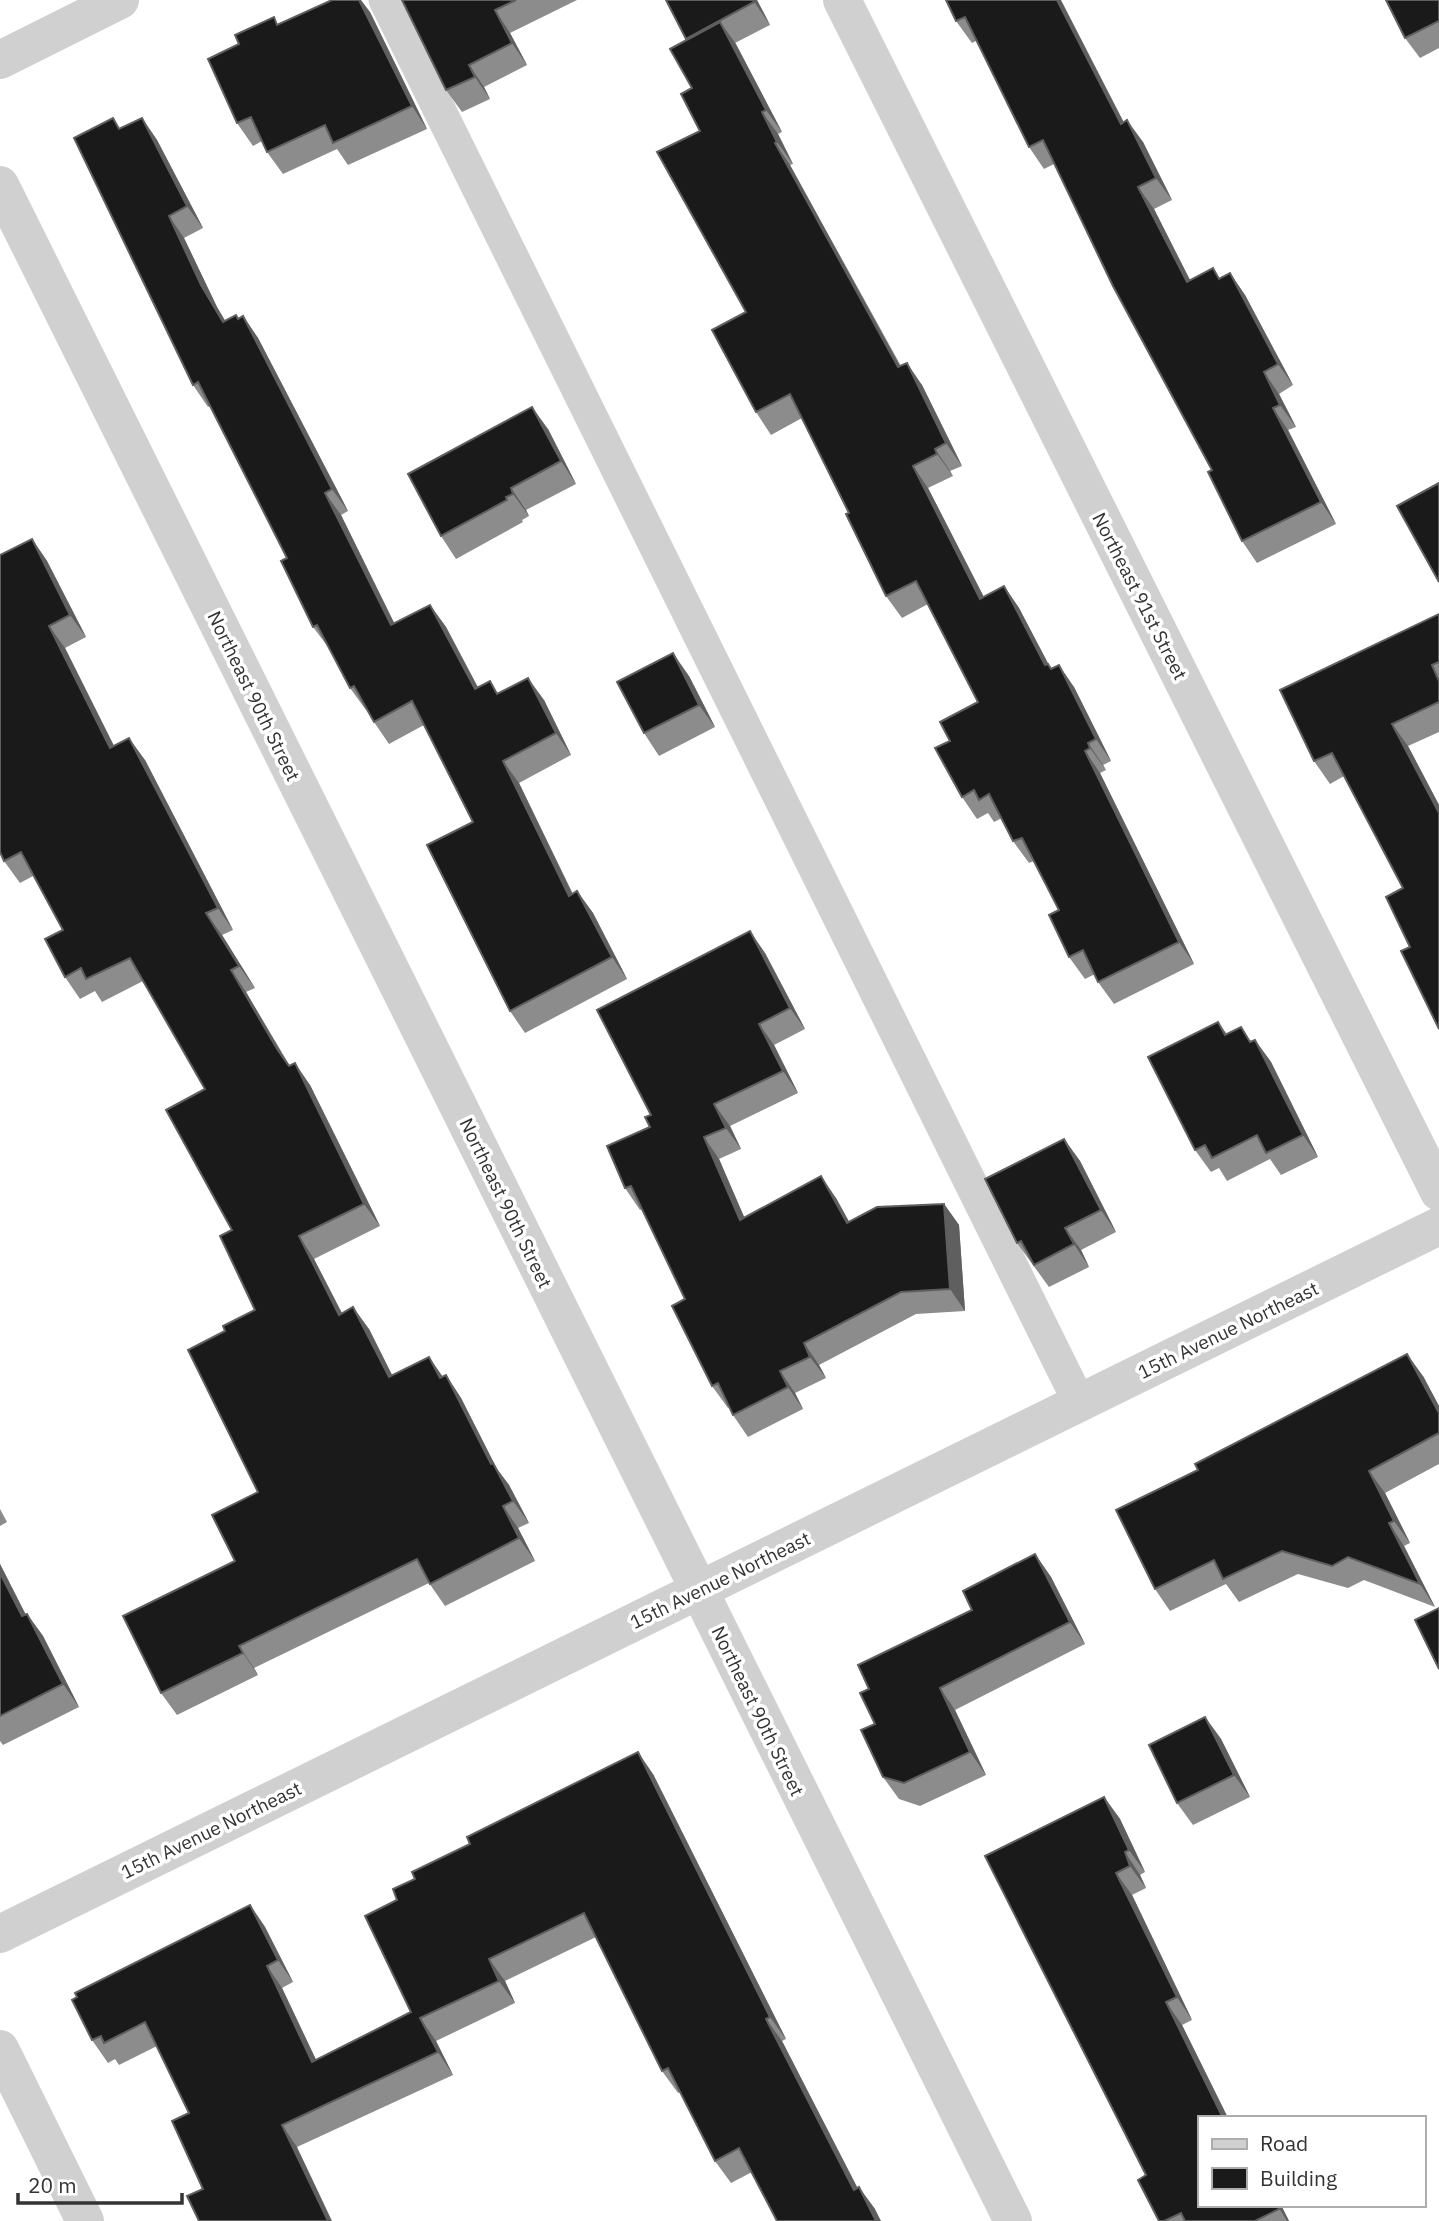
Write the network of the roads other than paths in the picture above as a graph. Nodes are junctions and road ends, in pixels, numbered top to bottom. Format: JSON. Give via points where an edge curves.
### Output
{"nodes":[{"id":1,"x":120,"y":0,"type":"edge"},
{"id":2,"x":385,"y":0,"type":"edge"},
{"id":3,"x":842,"y":0,"type":"edge"},
{"id":4,"x":0,"y":60,"type":"edge"},
{"id":5,"x":0,"y":185,"type":"edge"},
{"id":6,"x":1439,"y":1192,"type":"edge"},
{"id":7,"x":1439,"y":1226,"type":"edge"},
{"id":8,"x":1080,"y":1404,"type":"junction"},
{"id":9,"x":698,"y":1591,"type":"junction"},
{"id":10,"x":0,"y":1934,"type":"edge"},
{"id":11,"x":0,"y":2049,"type":"edge"},
{"id":12,"x":85,"y":2221,"type":"edge"},
{"id":13,"x":1013,"y":2221,"type":"edge"}],
"edges":[{"from":1,"to":4,"type":"street"},
{"from":2,"to":8,"type":"lane"},
{"from":3,"to":6,"type":"street","name":"Northeast 91st Street"},
{"from":5,"to":9,"type":"street","name":"Northeast 90th Street"},
{"from":7,"to":8,"type":"street","name":"15th Avenue Northeast"},
{"from":8,"to":9,"type":"street","name":"15th Avenue Northeast"},
{"from":9,"to":10,"type":"street","name":"15th Avenue Northeast"},
{"from":9,"to":13,"type":"street","name":"Northeast 90th Street"},
{"from":11,"to":12,"type":"street"}]}
